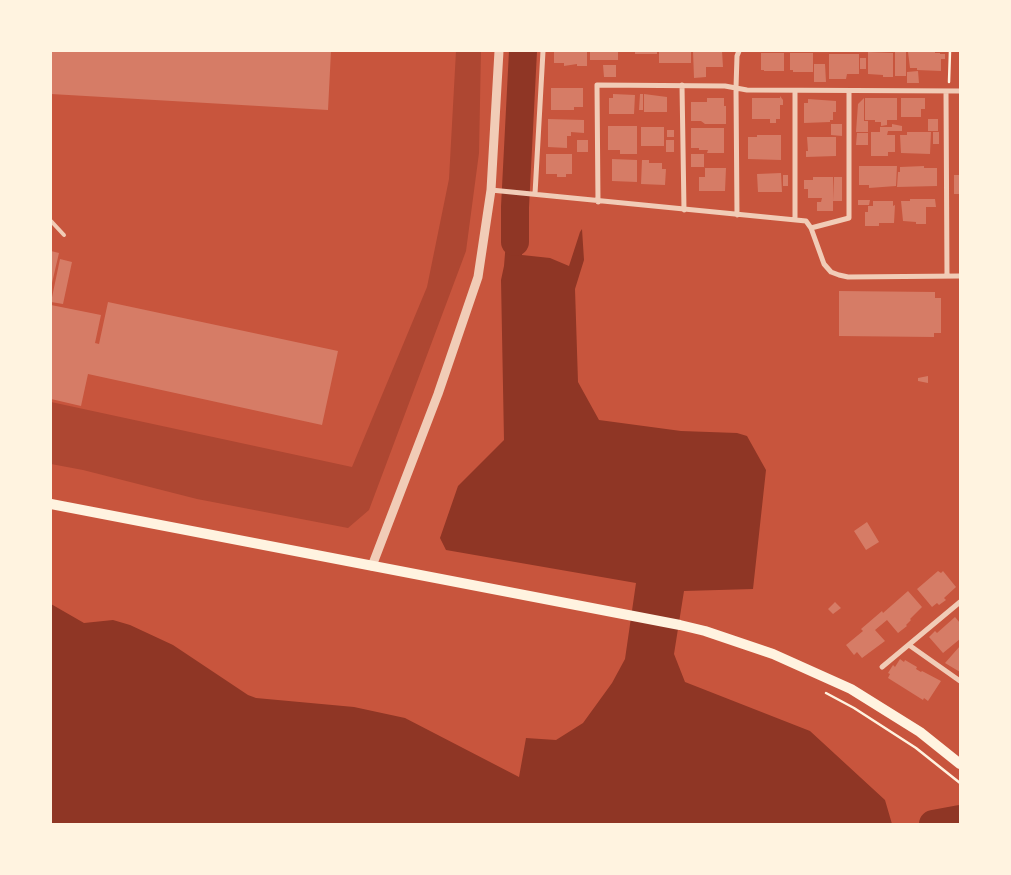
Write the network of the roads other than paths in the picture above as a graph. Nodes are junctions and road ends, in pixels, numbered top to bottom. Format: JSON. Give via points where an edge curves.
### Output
{"nodes":[{"id":1,"x":499,"y":51,"type":"edge"},
{"id":2,"x":543,"y":51,"type":"edge"},
{"id":3,"x":739,"y":51,"type":"edge"},
{"id":4,"x":682,"y":85,"type":"junction"},
{"id":5,"x":736,"y":88,"type":"junction"},
{"id":6,"x":795,"y":91,"type":"junction"},
{"id":7,"x":849,"y":91,"type":"junction"},
{"id":8,"x":948,"y":91,"type":"junction"},
{"id":9,"x":960,"y":91,"type":"edge"},
{"id":10,"x":491,"y":190,"type":"junction"},
{"id":11,"x":532,"y":194,"type":"junction"},
{"id":12,"x":598,"y":202,"type":"junction"},
{"id":13,"x":684,"y":210,"type":"junction"},
{"id":14,"x":737,"y":215,"type":"junction"},
{"id":15,"x":796,"y":220,"type":"junction"},
{"id":16,"x":51,"y":221,"type":"edge"},
{"id":17,"x":811,"y":228,"type":"junction"},
{"id":18,"x":64,"y":235,"type":"dead end"},
{"id":19,"x":947,"y":276,"type":"junction"},
{"id":20,"x":960,"y":276,"type":"edge"},
{"id":21,"x":51,"y":504,"type":"edge"},
{"id":22,"x":372,"y":566,"type":"junction"},
{"id":23,"x":960,"y":602,"type":"edge"},
{"id":24,"x":909,"y":645,"type":"junction"},
{"id":25,"x":882,"y":667,"type":"dead end"},
{"id":26,"x":960,"y":681,"type":"edge"},
{"id":27,"x":960,"y":764,"type":"edge"}],
"edges":[{"from":1,"to":10,"type":"street"},
{"from":2,"to":11,"type":"street"},
{"from":3,"to":5,"type":"street"},
{"from":4,"to":5,"type":"street"},
{"from":4,"to":12,"type":"street","via":[[597,86]]},
{"from":4,"to":13,"type":"street"},
{"from":5,"to":6,"type":"street"},
{"from":5,"to":14,"type":"street"},
{"from":6,"to":7,"type":"street"},
{"from":6,"to":15,"type":"street"},
{"from":7,"to":8,"type":"street"},
{"from":7,"to":17,"type":"street","via":[[849,218]]},
{"from":8,"to":9,"type":"street"},
{"from":8,"to":19,"type":"street"},
{"from":10,"to":11,"type":"street"},
{"from":10,"to":22,"type":"street","via":[[478,276],[438,394]]},
{"from":11,"to":12,"type":"street"},
{"from":12,"to":13,"type":"street"},
{"from":13,"to":14,"type":"street"},
{"from":14,"to":15,"type":"street"},
{"from":15,"to":17,"type":"street","via":[[806,221]]},
{"from":16,"to":18,"type":"lane"},
{"from":17,"to":19,"type":"street","via":[[824,264],[839,276]]},
{"from":19,"to":20,"type":"street"},
{"from":21,"to":22,"type":"main road"},
{"from":22,"to":27,"type":"main road","via":[[680,625],[773,654],[851,689],[920,732]]},
{"from":23,"to":24,"type":"street"},
{"from":24,"to":25,"type":"street"},
{"from":24,"to":26,"type":"street"}]}
